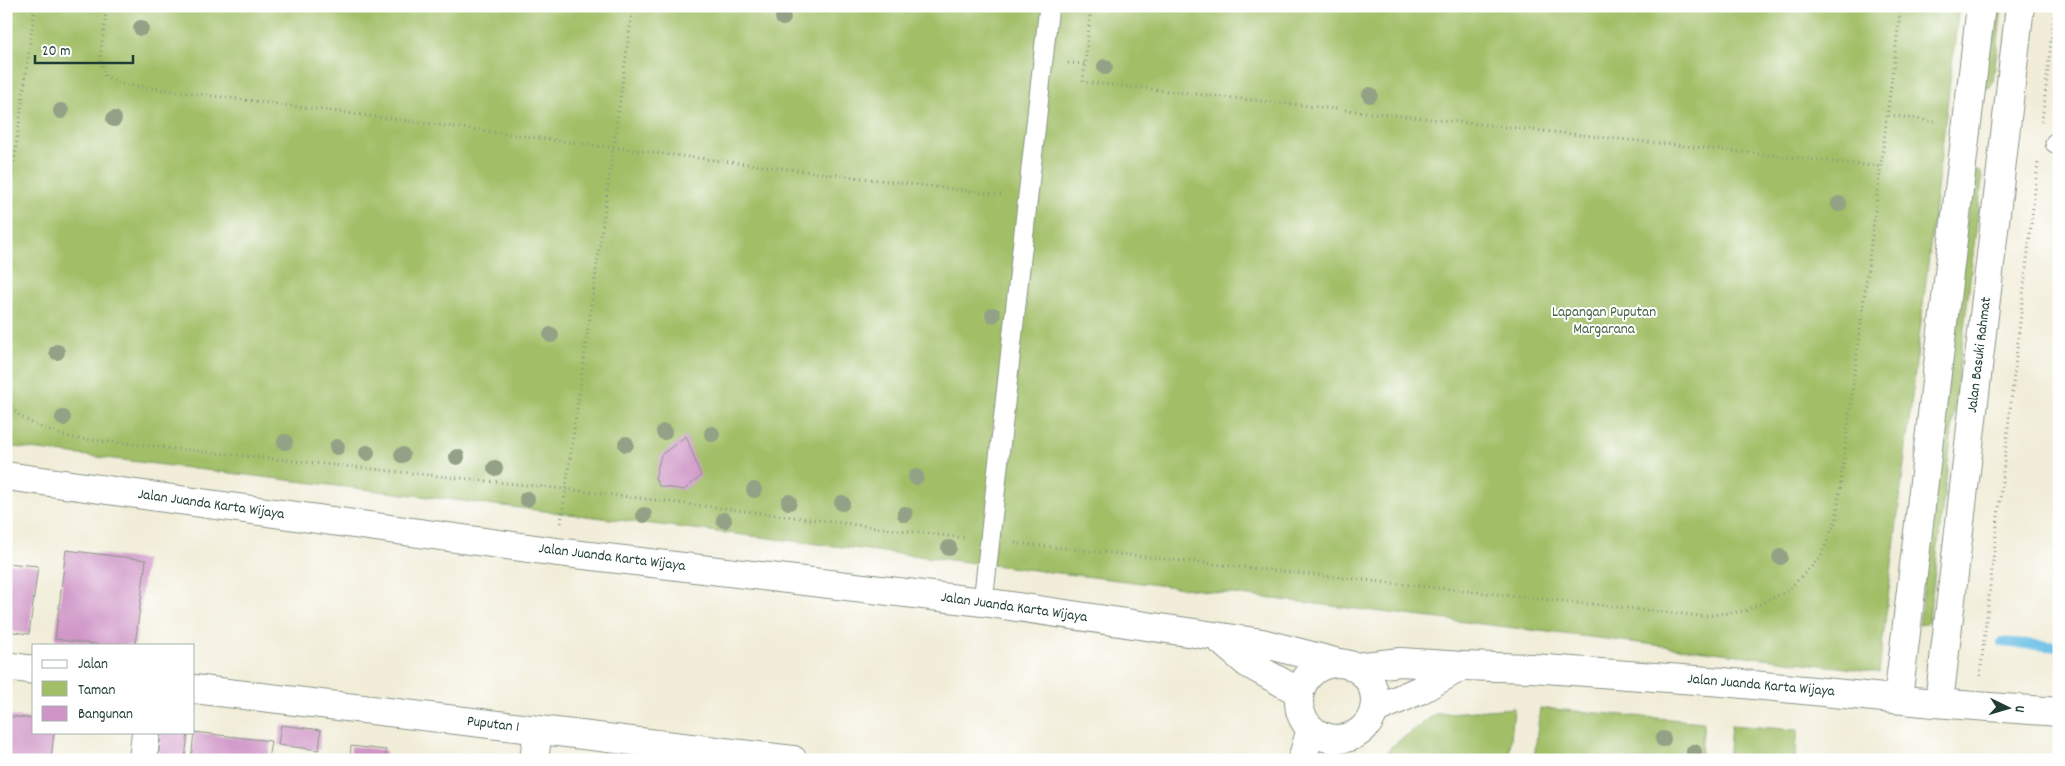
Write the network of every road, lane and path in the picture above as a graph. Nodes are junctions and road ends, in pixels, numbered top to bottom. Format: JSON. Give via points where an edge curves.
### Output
{"nodes":[{"id":1,"x":34,"y":6,"type":"edge"},
{"id":2,"x":107,"y":6,"type":"edge"},
{"id":3,"x":633,"y":6,"type":"edge"},
{"id":4,"x":1049,"y":6,"type":"edge"},
{"id":5,"x":1091,"y":6,"type":"edge"},
{"id":6,"x":1901,"y":6,"type":"edge"},
{"id":7,"x":1981,"y":6,"type":"edge"},
{"id":8,"x":2020,"y":6,"type":"edge"},
{"id":9,"x":2055,"y":6,"type":"edge"},
{"id":10,"x":1888,"y":115,"type":"junction"},
{"id":11,"x":1932,"y":122,"type":"dead end"},
{"id":12,"x":2052,"y":139,"type":"edge"},
{"id":13,"x":613,"y":147,"type":"junction"},
{"id":14,"x":2038,"y":160,"type":"dead end"},
{"id":15,"x":1882,"y":168,"type":"junction"},
{"id":16,"x":1028,"y":198,"type":"junction"},
{"id":17,"x":6,"y":222,"type":"edge"},
{"id":18,"x":6,"y":399,"type":"edge"},
{"id":19,"x":6,"y":476,"type":"edge"},
{"id":20,"x":565,"y":489,"type":"junction"},
{"id":21,"x":989,"y":541,"type":"junction"},
{"id":22,"x":983,"y":602,"type":"junction"},
{"id":23,"x":1218,"y":638,"type":"junction"},
{"id":24,"x":1345,"y":664,"type":"junction"},
{"id":25,"x":6,"y":666,"type":"edge"},
{"id":26,"x":1462,"y":666,"type":"junction"},
{"id":27,"x":32,"y":670,"type":"edge"},
{"id":28,"x":195,"y":689,"type":"edge"},
{"id":29,"x":1299,"y":692,"type":"junction"},
{"id":30,"x":1898,"y":699,"type":"junction"},
{"id":31,"x":1939,"y":703,"type":"junction"},
{"id":32,"x":1977,"y":706,"type":"junction"},
{"id":33,"x":1374,"y":710,"type":"junction"},
{"id":34,"x":2059,"y":712,"type":"edge"},
{"id":35,"x":1310,"y":729,"type":"junction"},
{"id":36,"x":538,"y":731,"type":"junction"},
{"id":37,"x":146,"y":734,"type":"edge"},
{"id":38,"x":1344,"y":749,"type":"edge"},
{"id":39,"x":143,"y":760,"type":"edge"},
{"id":40,"x":534,"y":760,"type":"edge"},
{"id":41,"x":793,"y":760,"type":"edge"},
{"id":42,"x":1302,"y":760,"type":"edge"}],
"edges":[{"from":1,"to":17,"type":"path"},
{"from":2,"to":13,"type":"path","via":[[100,58],[105,76],[121,84]]},
{"from":3,"to":13,"type":"path"},
{"from":4,"to":16,"type":"lane"},
{"from":5,"to":15,"type":"path","via":[[1083,82]]},
{"from":6,"to":10,"type":"path"},
{"from":7,"to":30,"type":"street"},
{"from":8,"to":31,"type":"street","name":"Jalan Basuki Rahmat"},
{"from":9,"to":12,"type":"path"},
{"from":10,"to":11,"type":"path"},
{"from":10,"to":15,"type":"path"},
{"from":13,"to":16,"type":"path"},
{"from":13,"to":20,"type":"path"},
{"from":14,"to":32,"type":"path"},
{"from":15,"to":21,"type":"path","via":[[1836,520],[1820,558],[1787,591],[1745,611],[1702,616]]},
{"from":16,"to":21,"type":"lane"},
{"from":18,"to":20,"type":"path","via":[[9,406],[35,426],[72,438]]},
{"from":19,"to":22,"type":"street","name":"Jalan Juanda Karta Wijaya","via":[[556,552]]},
{"from":20,"to":21,"type":"path"},
{"from":21,"to":22,"type":"lane"},
{"from":22,"to":23,"type":"street","name":"Jalan Juanda Karta Wijaya"},
{"from":23,"to":24,"type":"street","name":"Jalan Juanda Karta Wijaya","via":[[1262,643]]},
{"from":23,"to":29,"type":"street","via":[[1247,663]]},
{"from":24,"to":26,"type":"street","name":"Jalan Juanda Karta Wijaya","via":[[1401,662]]},
{"from":24,"to":29,"type":"street","via":[[1315,669]]},
{"from":24,"to":33,"type":"street","via":[[1370,680],[1374,690]]},
{"from":25,"to":27,"type":"street"},
{"from":26,"to":30,"type":"street","name":"Jalan Juanda Karta Wijaya","via":[[1714,681]]},
{"from":26,"to":33,"type":"street","via":[[1420,690]]},
{"from":28,"to":36,"type":"street","name":"Puputan 1"},
{"from":29,"to":35,"type":"street","via":[[1298,706]]},
{"from":30,"to":31,"type":"street","name":"Jalan Juanda Karta Wijaya"},
{"from":31,"to":32,"type":"street","name":"Jalan Juanda Karta Wijaya"},
{"from":32,"to":34,"type":"street","name":"Jalan Juanda Karta Wijaya"},
{"from":33,"to":38,"type":"street","via":[[1364,728]]},
{"from":35,"to":38,"type":"street"},
{"from":35,"to":42,"type":"street"},
{"from":36,"to":40,"type":"street"},
{"from":36,"to":41,"type":"street","name":"Puputan 1"},
{"from":37,"to":39,"type":"street"}]}
